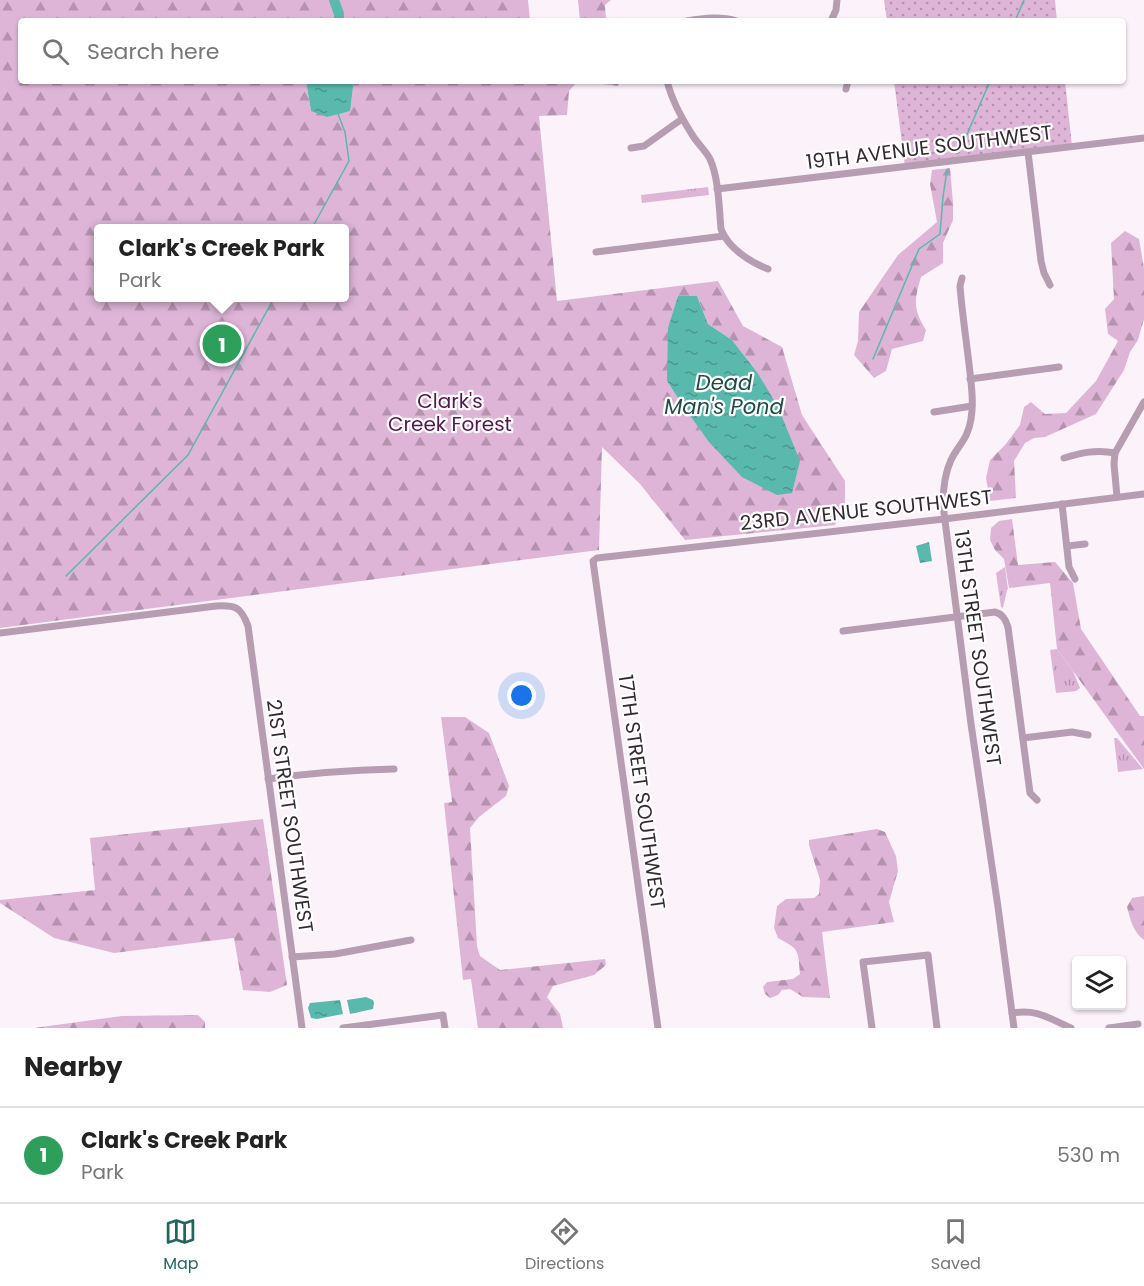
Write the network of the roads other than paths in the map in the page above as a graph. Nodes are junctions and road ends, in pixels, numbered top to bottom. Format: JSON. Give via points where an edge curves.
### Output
{"nodes":[{"id":1,"x":837,"y":0,"type":"edge"},
{"id":2,"x":708,"y":18,"type":"edge"},
{"id":3,"x":724,"y":18,"type":"edge"},
{"id":4,"x":832,"y":18,"type":"edge"},
{"id":5,"x":668,"y":84,"type":"edge"},
{"id":6,"x":847,"y":84,"type":"edge"},
{"id":7,"x":846,"y":89,"type":"dead end"},
{"id":8,"x":682,"y":119,"type":"junction"},
{"id":9,"x":1144,"y":138,"type":"edge"},
{"id":10,"x":631,"y":148,"type":"dead end"},
{"id":11,"x":1028,"y":152,"type":"junction"},
{"id":12,"x":717,"y":189,"type":"junction"},
{"id":13,"x":724,"y":236,"type":"junction"},
{"id":14,"x":596,"y":252,"type":"dead end"},
{"id":15,"x":768,"y":269,"type":"dead end"},
{"id":16,"x":962,"y":278,"type":"dead end"},
{"id":17,"x":1050,"y":285,"type":"dead end"},
{"id":18,"x":1059,"y":367,"type":"dead end"},
{"id":19,"x":970,"y":379,"type":"junction"},
{"id":20,"x":1144,"y":402,"type":"edge"},
{"id":21,"x":972,"y":406,"type":"junction"},
{"id":22,"x":934,"y":412,"type":"dead end"},
{"id":23,"x":1115,"y":453,"type":"junction"},
{"id":24,"x":1064,"y":458,"type":"dead end"},
{"id":25,"x":1144,"y":494,"type":"edge"},
{"id":26,"x":1117,"y":497,"type":"junction"},
{"id":27,"x":1062,"y":504,"type":"junction"},
{"id":28,"x":944,"y":519,"type":"junction"},
{"id":29,"x":1085,"y":544,"type":"dead end"},
{"id":30,"x":1067,"y":546,"type":"junction"},
{"id":31,"x":593,"y":561,"type":"joint"},
{"id":32,"x":1075,"y":579,"type":"dead end"},
{"id":33,"x":958,"y":618,"type":"junction"},
{"id":34,"x":843,"y":632,"type":"dead end"},
{"id":35,"x":0,"y":633,"type":"edge"},
{"id":36,"x":1088,"y":735,"type":"dead end"},
{"id":37,"x":1023,"y":738,"type":"junction"},
{"id":38,"x":394,"y":768,"type":"dead end"},
{"id":39,"x":268,"y":779,"type":"junction"},
{"id":40,"x":1037,"y":800,"type":"dead end"},
{"id":41,"x":411,"y":940,"type":"dead end"},
{"id":42,"x":292,"y":957,"type":"junction"},
{"id":43,"x":1012,"y":1013,"type":"junction"},
{"id":44,"x":1138,"y":1024,"type":"dead end"},
{"id":45,"x":302,"y":1028,"type":"edge"},
{"id":46,"x":346,"y":1028,"type":"edge"},
{"id":47,"x":445,"y":1028,"type":"edge"},
{"id":48,"x":658,"y":1028,"type":"edge"},
{"id":49,"x":872,"y":1028,"type":"edge"},
{"id":50,"x":937,"y":1028,"type":"edge"},
{"id":51,"x":1014,"y":1028,"type":"edge"},
{"id":52,"x":1071,"y":1028,"type":"edge"},
{"id":53,"x":1108,"y":1028,"type":"edge"}],
"edges":[{"from":1,"to":4,"type":"street"},
{"from":2,"to":3,"type":"street"},
{"from":5,"to":8,"type":"street"},
{"from":6,"to":7,"type":"street"},
{"from":8,"to":10,"type":"street","via":[[644,146]]},
{"from":8,"to":12,"type":"street","via":[[709,158]]},
{"from":9,"to":11,"type":"street","name":"19TH AVENUE SOUTHWEST"},
{"from":11,"to":12,"type":"street","name":"19TH AVENUE SOUTHWEST"},
{"from":11,"to":17,"type":"street","via":[[1041,261]]},
{"from":12,"to":13,"type":"street"},
{"from":13,"to":14,"type":"street"},
{"from":13,"to":15,"type":"street","via":[[746,258]]},
{"from":16,"to":19,"type":"street","name":"13TH STREET SOUTHWEST"},
{"from":18,"to":19,"type":"street"},
{"from":19,"to":21,"type":"street","name":"13TH STREET SOUTHWEST"},
{"from":20,"to":23,"type":"street"},
{"from":21,"to":22,"type":"street"},
{"from":21,"to":28,"type":"street","name":"13TH STREET SOUTHWEST","via":[[968,433],[944,480]]},
{"from":23,"to":24,"type":"street","via":[[1100,450]]},
{"from":23,"to":26,"type":"street"},
{"from":25,"to":26,"type":"street","name":"23RD AVENUE SOUTHWEST"},
{"from":26,"to":27,"type":"street","name":"23RD AVENUE SOUTHWEST"},
{"from":27,"to":28,"type":"street","name":"23RD AVENUE SOUTHWEST"},
{"from":27,"to":30,"type":"street"},
{"from":28,"to":31,"type":"street","name":"23RD AVENUE SOUTHWEST"},
{"from":28,"to":33,"type":"street","name":"13TH STREET SOUTHWEST"},
{"from":29,"to":30,"type":"street"},
{"from":30,"to":32,"type":"street"},
{"from":31,"to":48,"type":"street","name":"17TH STREET SOUTHWEST"},
{"from":33,"to":34,"type":"street"},
{"from":33,"to":37,"type":"street","via":[[995,612],[1005,618]]},
{"from":33,"to":43,"type":"street","name":"13TH STREET SOUTHWEST"},
{"from":35,"to":39,"type":"street","name":"21ST STREET SOUTHWEST","via":[[234,606],[244,614],[248,626]]},
{"from":36,"to":37,"type":"street","via":[[1072,732]]},
{"from":37,"to":40,"type":"street","via":[[1030,793]]},
{"from":38,"to":39,"type":"street"},
{"from":39,"to":42,"type":"street","name":"21ST STREET SOUTHWEST"},
{"from":41,"to":42,"type":"street"},
{"from":42,"to":45,"type":"street","name":"21ST STREET SOUTHWEST"},
{"from":43,"to":51,"type":"street","name":"13TH STREET SOUTHWEST"},
{"from":43,"to":52,"type":"street","via":[[1041,1014]]},
{"from":44,"to":53,"type":"street"},
{"from":46,"to":47,"type":"street","via":[[443,1015]]},
{"from":49,"to":50,"type":"street","via":[[863,962],[928,955]]}]}
